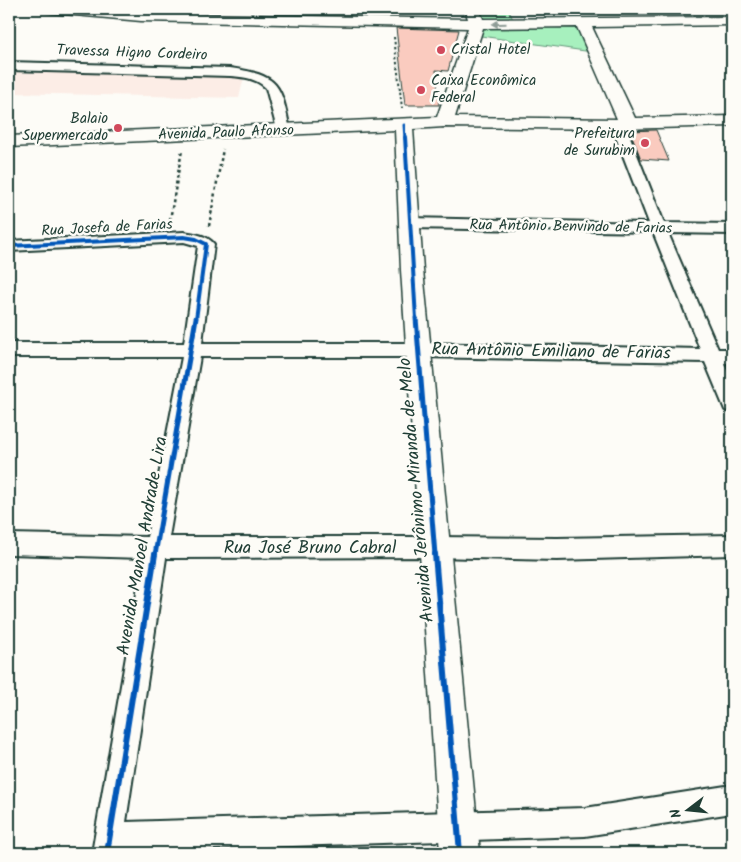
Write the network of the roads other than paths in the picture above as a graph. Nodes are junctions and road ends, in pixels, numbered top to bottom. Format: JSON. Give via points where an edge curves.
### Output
{"nodes":[{"id":1,"x":52,"y":9,"type":"edge"},
{"id":2,"x":361,"y":15,"type":"edge"},
{"id":3,"x":474,"y":16,"type":"edge"},
{"id":4,"x":732,"y":21,"type":"edge"},
{"id":5,"x":583,"y":23,"type":"junction"},
{"id":6,"x":9,"y":66,"type":"edge"},
{"id":7,"x":732,"y":121,"type":"edge"},
{"id":8,"x":444,"y":122,"type":"junction"},
{"id":9,"x":623,"y":123,"type":"junction"},
{"id":10,"x":404,"y":125,"type":"junction"},
{"id":11,"x":284,"y":130,"type":"junction"},
{"id":12,"x":9,"y":142,"type":"edge"},
{"id":13,"x":409,"y":223,"type":"junction"},
{"id":14,"x":659,"y":229,"type":"junction"},
{"id":15,"x":732,"y":230,"type":"edge"},
{"id":16,"x":206,"y":244,"type":"joint"},
{"id":17,"x":13,"y":246,"type":"edge"},
{"id":18,"x":9,"y":262,"type":"edge"},
{"id":19,"x":9,"y":350,"type":"edge"},
{"id":20,"x":419,"y":350,"type":"junction"},
{"id":21,"x":192,"y":351,"type":"junction"},
{"id":22,"x":712,"y":355,"type":"junction"},
{"id":23,"x":732,"y":356,"type":"edge"},
{"id":24,"x":732,"y":405,"type":"edge"},
{"id":25,"x":9,"y":544,"type":"edge"},
{"id":26,"x":732,"y":545,"type":"edge"},
{"id":27,"x":435,"y":547,"type":"junction"},
{"id":28,"x":156,"y":548,"type":"junction"},
{"id":29,"x":732,"y":799,"type":"edge"},
{"id":30,"x":458,"y":824,"type":"junction"},
{"id":31,"x":108,"y":845,"type":"edge"},
{"id":32,"x":460,"y":853,"type":"edge"}],
"edges":[{"from":1,"to":2,"type":"main road","via":[[141,17]]},
{"from":2,"to":3,"type":"main road","via":[[393,22]]},
{"from":5,"to":3,"type":"main road","one_way":true},
{"from":3,"to":8,"type":"main road"},
{"from":4,"to":5,"type":"main road"},
{"from":5,"to":9,"type":"main road"},
{"from":6,"to":11,"type":"street","name":"Travessa Higno Cordeiro","via":[[254,75],[272,86]]},
{"from":7,"to":9,"type":"main road","name":"Avenida Paulo Afonso"},
{"from":8,"to":9,"type":"main road","name":"Avenida Paulo Afonso"},
{"from":8,"to":10,"type":"main road","name":"Avenida Paulo Afonso"},
{"from":9,"to":14,"type":"street"},
{"from":10,"to":11,"type":"main road","name":"Avenida Paulo Afonso"},
{"from":10,"to":13,"type":"main road","name":"Avenida Jerônimo Miranda de Melo"},
{"from":11,"to":12,"type":"main road","name":"Avenida Paulo Afonso"},
{"from":13,"to":14,"type":"street","name":"Rua Antônio Benvindo de Farias"},
{"from":13,"to":20,"type":"main road","name":"Avenida Jerônimo Miranda de Melo"},
{"from":14,"to":15,"type":"street","name":"Rua Antônio Benvindo de Farias"},
{"from":14,"to":22,"type":"street"},
{"from":16,"to":17,"type":"street","name":"Rua Josefa de Farias","via":[[196,239],[167,238]]},
{"from":16,"to":21,"type":"street","name":"Avenida Manoel Andrade Lira"},
{"from":17,"to":18,"type":"street"},
{"from":19,"to":21,"type":"street","name":"Rua Antônio Emiliano de Farias"},
{"from":20,"to":21,"type":"street","name":"Rua Antônio Emiliano de Farias"},
{"from":20,"to":22,"type":"street","name":"Rua Antônio Emiliano de Farias"},
{"from":20,"to":27,"type":"main road","name":"Avenida Jerônimo Miranda de Melo"},
{"from":21,"to":28,"type":"street","name":"Avenida Manoel Andrade Lira"},
{"from":22,"to":23,"type":"street","name":"Rua Antônio Emiliano de Farias"},
{"from":22,"to":24,"type":"street"},
{"from":25,"to":28,"type":"street","name":"Rua José Bruno Cabral"},
{"from":26,"to":27,"type":"street","name":"Rua José Bruno Cabral","via":[[557,550]]},
{"from":27,"to":28,"type":"street","name":"Rua José Bruno Cabral"},
{"from":27,"to":30,"type":"main road","name":"Avenida Jerônimo Miranda de Melo"},
{"from":28,"to":31,"type":"street","name":"Avenida Manoel Andrade Lira"},
{"from":29,"to":30,"type":"street","via":[[585,822]]},
{"from":30,"to":31,"type":"street"},
{"from":30,"to":32,"type":"main road","name":"Avenida Jerônimo Miranda de Melo"}]}
